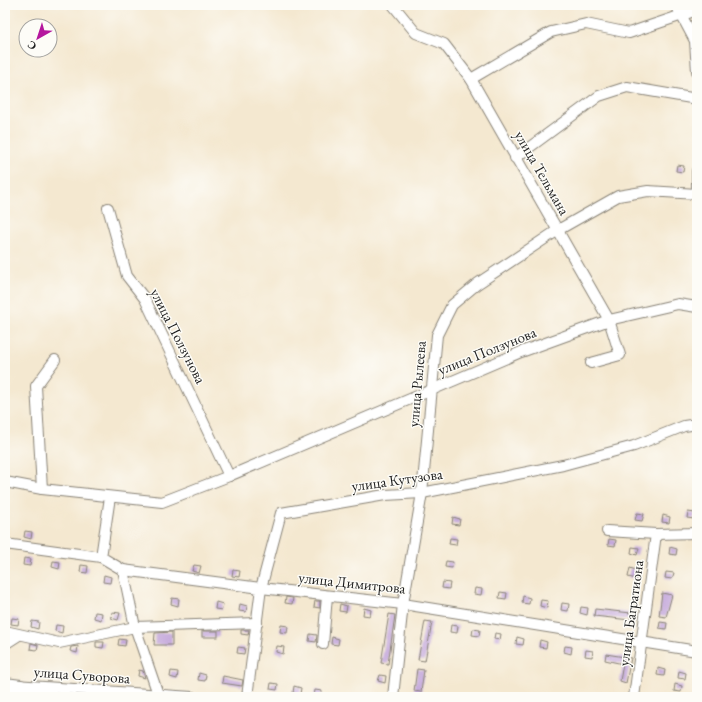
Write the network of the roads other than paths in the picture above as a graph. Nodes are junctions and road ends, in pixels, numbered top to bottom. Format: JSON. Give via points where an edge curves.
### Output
{"nodes":[{"id":1,"x":393,"y":5,"type":"edge"},
{"id":2,"x":679,"y":9,"type":"edge"},
{"id":3,"x":697,"y":10,"type":"edge"},
{"id":4,"x":697,"y":71,"type":"edge"},
{"id":5,"x":471,"y":79,"type":"junction"},
{"id":6,"x":697,"y":99,"type":"edge"},
{"id":7,"x":515,"y":158,"type":"junction"},
{"id":8,"x":697,"y":171,"type":"edge"},
{"id":9,"x":697,"y":194,"type":"edge"},
{"id":10,"x":108,"y":208,"type":"dead end"},
{"id":11,"x":558,"y":230,"type":"junction"},
{"id":12,"x":697,"y":307,"type":"edge"},
{"id":13,"x":609,"y":320,"type":"junction"},
{"id":14,"x":55,"y":360,"type":"dead end"},
{"id":15,"x":591,"y":363,"type":"dead end"},
{"id":16,"x":432,"y":390,"type":"junction"},
{"id":17,"x":697,"y":424,"type":"edge"},
{"id":18,"x":229,"y":476,"type":"junction"},
{"id":19,"x":5,"y":482,"type":"edge"},
{"id":20,"x":42,"y":489,"type":"junction"},
{"id":21,"x":422,"y":492,"type":"junction"},
{"id":22,"x":110,"y":497,"type":"junction"},
{"id":23,"x":607,"y":531,"type":"dead end"},
{"id":24,"x":697,"y":533,"type":"edge"},
{"id":25,"x":656,"y":534,"type":"junction"},
{"id":26,"x":5,"y":544,"type":"edge"},
{"id":27,"x":101,"y":557,"type":"junction"},
{"id":28,"x":123,"y":570,"type":"junction"},
{"id":29,"x":261,"y":588,"type":"junction"},
{"id":30,"x":327,"y":596,"type":"junction"},
{"id":31,"x":403,"y":604,"type":"junction"},
{"id":32,"x":257,"y":623,"type":"junction"},
{"id":33,"x":135,"y":627,"type":"junction"},
{"id":34,"x":5,"y":630,"type":"edge"},
{"id":35,"x":19,"y":635,"type":"junction"},
{"id":36,"x":643,"y":642,"type":"junction"},
{"id":37,"x":5,"y":644,"type":"edge"},
{"id":38,"x":322,"y":644,"type":"dead end"},
{"id":39,"x":697,"y":651,"type":"edge"},
{"id":40,"x":5,"y":683,"type":"edge"},
{"id":41,"x":22,"y":685,"type":"junction"},
{"id":42,"x":159,"y":696,"type":"edge"},
{"id":43,"x":14,"y":697,"type":"edge"},
{"id":44,"x":192,"y":697,"type":"edge"},
{"id":45,"x":246,"y":697,"type":"edge"},
{"id":46,"x":393,"y":697,"type":"edge"},
{"id":47,"x":634,"y":697,"type":"edge"}],
"edges":[{"from":1,"to":5,"type":"street","name":"улица Тельмана","via":[[416,33],[444,44]]},
{"from":2,"to":3,"type":"street"},
{"from":2,"to":4,"type":"street","via":[[695,41]]},
{"from":2,"to":5,"type":"street","via":[[645,29],[629,33],[586,24],[551,32]]},
{"from":5,"to":7,"type":"street","name":"улица Тельмана"},
{"from":6,"to":7,"type":"street","via":[[627,87],[599,96]]},
{"from":7,"to":11,"type":"street","name":"улица Тельмана"},
{"from":8,"to":9,"type":"street"},
{"from":9,"to":11,"type":"street","name":"улица Рылеева","via":[[648,191],[618,196]]},
{"from":10,"to":18,"type":"street","name":"улица Ползунова","via":[[127,276],[145,299]]},
{"from":11,"to":13,"type":"street","name":"улица Тельмана"},
{"from":11,"to":16,"type":"street","name":"улица Рылеева","via":[[477,284],[452,305],[437,335]]},
{"from":12,"to":13,"type":"street","name":"улица Ползунова","via":[[678,304]]},
{"from":13,"to":15,"type":"street","name":"улица Тельмана","via":[[620,355]]},
{"from":13,"to":16,"type":"street","name":"улица Ползунова","via":[[521,352]]},
{"from":14,"to":20,"type":"street","via":[[36,386]]},
{"from":16,"to":18,"type":"street","name":"улица Ползунова"},
{"from":16,"to":21,"type":"street","name":"улица Рылеева"},
{"from":17,"to":21,"type":"street","name":"улица Кутузова","via":[[684,426],[634,446],[563,465]]},
{"from":18,"to":22,"type":"street","name":"улица Ползунова","via":[[162,502]]},
{"from":19,"to":20,"type":"street","name":"улица Ползунова"},
{"from":20,"to":22,"type":"street","name":"улица Ползунова"},
{"from":21,"to":29,"type":"street","name":"улица Кутузова","via":[[385,495],[281,513]]},
{"from":21,"to":31,"type":"street","name":"улица Рылеева"},
{"from":22,"to":27,"type":"street"},
{"from":23,"to":25,"type":"street"},
{"from":24,"to":25,"type":"street"},
{"from":25,"to":36,"type":"street","name":"улица Багратиона"},
{"from":26,"to":27,"type":"street","name":"улица Димитрова"},
{"from":27,"to":28,"type":"street","name":"улица Димитрова"},
{"from":28,"to":29,"type":"street","name":"улица Димитрова"},
{"from":28,"to":33,"type":"street"},
{"from":29,"to":30,"type":"street","name":"улица Димитрова"},
{"from":29,"to":32,"type":"street","name":"улица Кутузова"},
{"from":30,"to":31,"type":"street","name":"улица Димитрова"},
{"from":30,"to":38,"type":"street"},
{"from":31,"to":36,"type":"street","name":"улица Димитрова"},
{"from":31,"to":46,"type":"street","name":"улица Рылеева"},
{"from":32,"to":33,"type":"street"},
{"from":32,"to":45,"type":"street","name":"улица Кутузова"},
{"from":33,"to":35,"type":"street","via":[[59,642]]},
{"from":33,"to":42,"type":"street"},
{"from":34,"to":35,"type":"street"},
{"from":35,"to":37,"type":"street"},
{"from":36,"to":39,"type":"street","name":"улица Димитрова"},
{"from":36,"to":47,"type":"street","name":"улица Багратиона"},
{"from":40,"to":41,"type":"street"},
{"from":41,"to":42,"type":"street","name":"улица Суворова"},
{"from":41,"to":43,"type":"street","name":"улица Суворова","via":[[15,685]]},
{"from":42,"to":44,"type":"street","name":"улица Суворова"}]}
